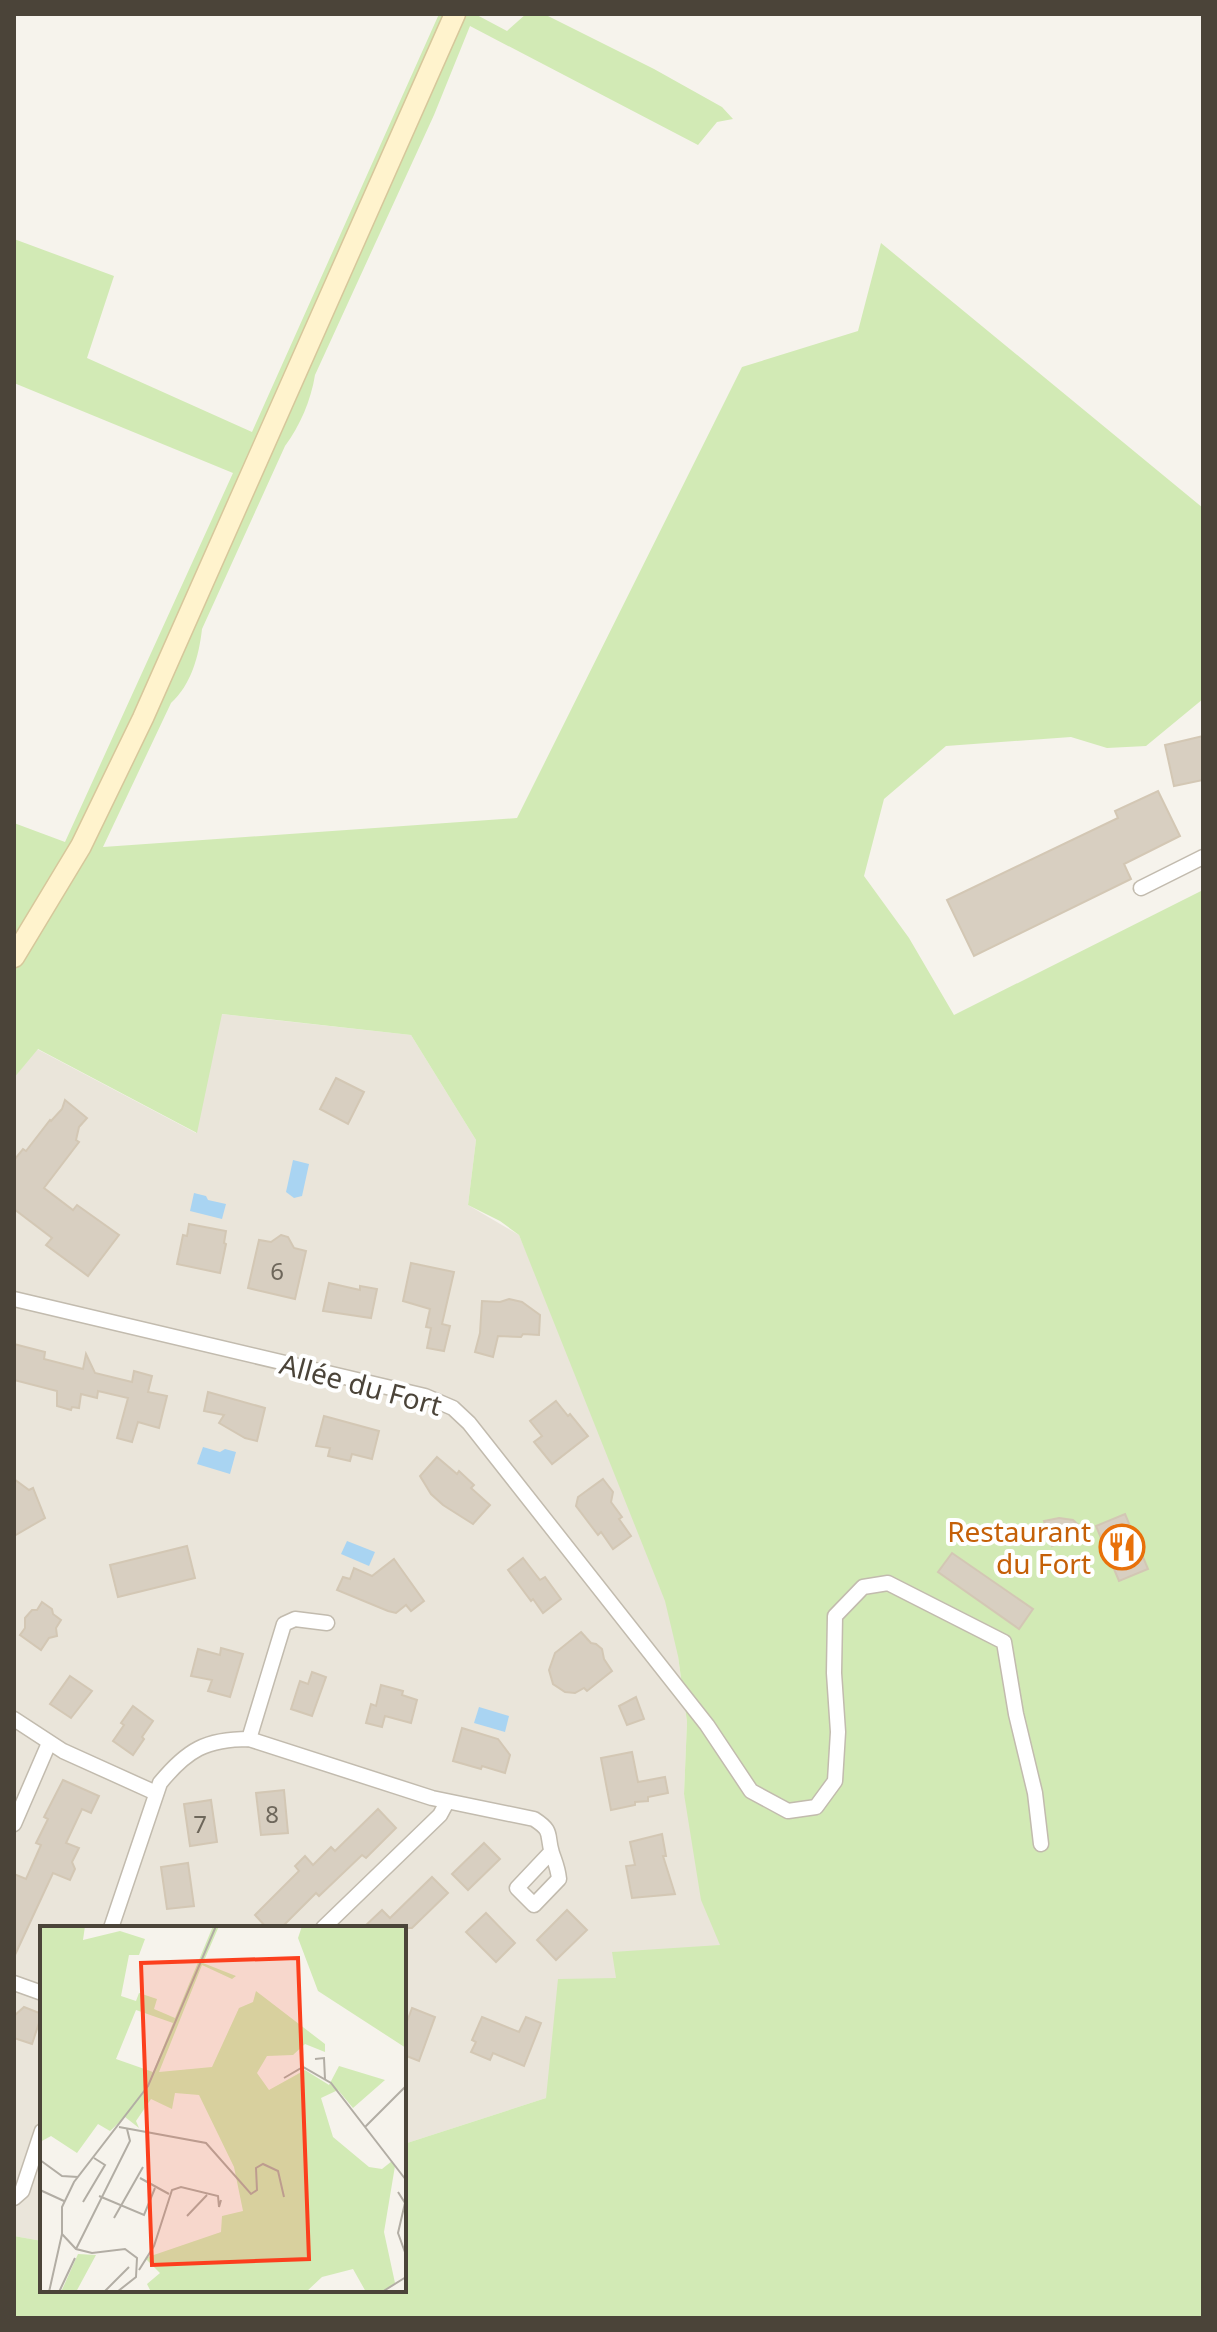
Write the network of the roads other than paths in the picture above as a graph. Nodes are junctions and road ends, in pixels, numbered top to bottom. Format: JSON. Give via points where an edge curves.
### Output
{"nodes":[{"id":1,"x":455,"y":14,"type":"edge"},
{"id":2,"x":1203,"y":857,"type":"edge"},
{"id":3,"x":1141,"y":888,"type":"dead end"},
{"id":4,"x":14,"y":957,"type":"edge"},
{"id":5,"x":14,"y":1299,"type":"edge"},
{"id":6,"x":327,"y":1623,"type":"dead end"},
{"id":7,"x":14,"y":1719,"type":"edge"},
{"id":8,"x":249,"y":1739,"type":"junction"},
{"id":9,"x":49,"y":1743,"type":"junction"},
{"id":10,"x":156,"y":1793,"type":"junction"},
{"id":11,"x":447,"y":1802,"type":"junction"},
{"id":12,"x":14,"y":1824,"type":"edge"},
{"id":13,"x":1041,"y":1844,"type":"dead end"},
{"id":14,"x":551,"y":1852,"type":"dead end"},
{"id":15,"x":112,"y":1926,"type":"edge"},
{"id":16,"x":325,"y":1926,"type":"edge"},
{"id":17,"x":14,"y":1983,"type":"edge"},
{"id":18,"x":40,"y":1992,"type":"edge"},
{"id":19,"x":40,"y":2137,"type":"edge"},
{"id":20,"x":14,"y":2198,"type":"edge"}],
"edges":[{"from":1,"to":4,"type":"main road","via":[[143,718],[81,846]]},
{"from":2,"to":3,"type":"street"},
{"from":5,"to":13,"type":"street","name":"Allée du Fort","via":[[425,1396],[453,1408],[707,1725],[751,1791],[788,1811],[816,1807],[835,1781],[835,1616],[863,1587],[888,1583],[1004,1642]]},
{"from":6,"to":8,"type":"street","via":[[295,1619],[284,1624]]},
{"from":7,"to":9,"type":"street"},
{"from":8,"to":10,"type":"street","via":[[224,1739],[197,1748],[175,1764]]},
{"from":8,"to":11,"type":"street"},
{"from":9,"to":10,"type":"street"},
{"from":9,"to":12,"type":"street"},
{"from":10,"to":15,"type":"street"},
{"from":11,"to":14,"type":"street","via":[[534,1819],[545,1826]]},
{"from":11,"to":16,"type":"street","via":[[440,1815]]},
{"from":17,"to":18,"type":"street"},
{"from":19,"to":20,"type":"street","via":[[22,2191]]}]}
